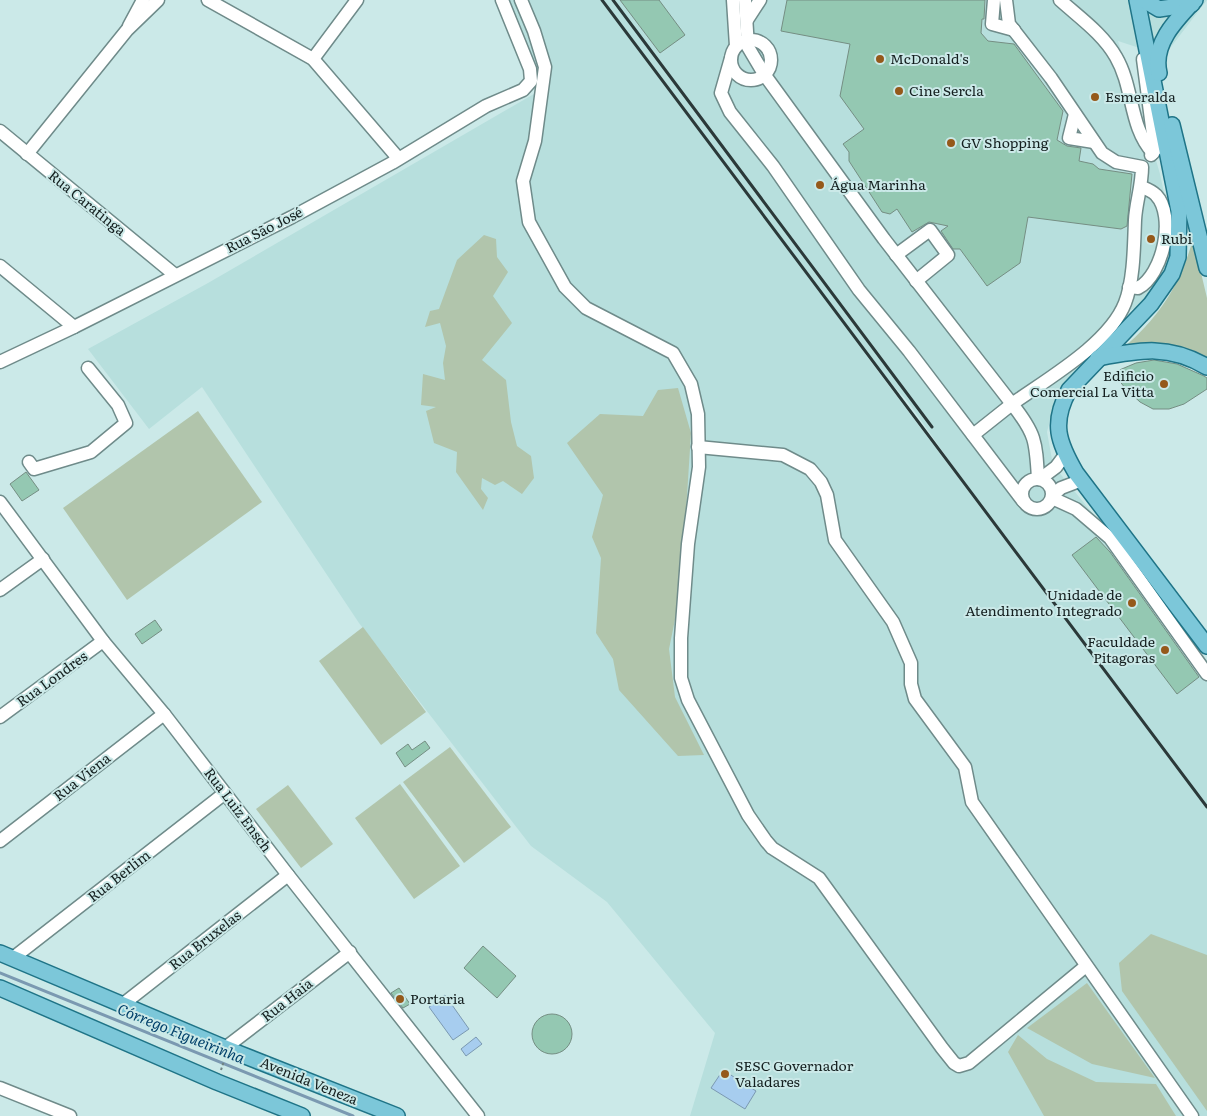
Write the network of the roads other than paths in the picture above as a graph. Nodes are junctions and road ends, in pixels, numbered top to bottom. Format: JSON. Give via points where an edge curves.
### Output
{"nodes":[{"id":1,"x":143,"y":0,"type":"edge"},
{"id":2,"x":158,"y":0,"type":"edge"},
{"id":3,"x":208,"y":0,"type":"edge"},
{"id":4,"x":357,"y":0,"type":"edge"},
{"id":5,"x":502,"y":0,"type":"edge"},
{"id":6,"x":521,"y":0,"type":"edge"},
{"id":7,"x":733,"y":0,"type":"edge"},
{"id":8,"x":745,"y":0,"type":"edge"},
{"id":9,"x":760,"y":0,"type":"edge"},
{"id":10,"x":994,"y":0,"type":"edge"},
{"id":11,"x":1006,"y":0,"type":"edge"},
{"id":12,"x":1060,"y":0,"type":"edge"},
{"id":13,"x":1193,"y":2,"type":"edge"},
{"id":14,"x":1140,"y":5,"type":"edge"},
{"id":15,"x":747,"y":20,"type":"junction"},
{"id":16,"x":127,"y":30,"type":"junction"},
{"id":17,"x":1014,"y":30,"type":"junction"},
{"id":18,"x":742,"y":43,"type":"junction"},
{"id":19,"x":731,"y":58,"type":"junction"},
{"id":20,"x":313,"y":59,"type":"junction"},
{"id":21,"x":764,"y":74,"type":"junction"},
{"id":22,"x":1075,"y":114,"type":"junction"},
{"id":23,"x":1,"y":134,"type":"edge"},
{"id":24,"x":1094,"y":142,"type":"junction"},
{"id":25,"x":1153,"y":153,"type":"junction"},
{"id":26,"x":27,"y":154,"type":"junction"},
{"id":27,"x":398,"y":158,"type":"junction"},
{"id":28,"x":1142,"y":167,"type":"junction"},
{"id":29,"x":1142,"y":187,"type":"junction"},
{"id":30,"x":896,"y":255,"type":"junction"},
{"id":31,"x":0,"y":266,"type":"edge"},
{"id":32,"x":1207,"y":268,"type":"edge"},
{"id":33,"x":174,"y":275,"type":"junction"},
{"id":34,"x":916,"y":281,"type":"junction"},
{"id":35,"x":1129,"y":287,"type":"junction"},
{"id":36,"x":74,"y":328,"type":"junction"},
{"id":37,"x":1098,"y":358,"type":"junction"},
{"id":38,"x":0,"y":362,"type":"edge"},
{"id":39,"x":1207,"y":367,"type":"edge"},
{"id":40,"x":88,"y":368,"type":"dead end"},
{"id":41,"x":1012,"y":404,"type":"junction"},
{"id":42,"x":973,"y":435,"type":"junction"},
{"id":43,"x":698,"y":447,"type":"junction"},
{"id":44,"x":1065,"y":455,"type":"junction"},
{"id":45,"x":28,"y":462,"type":"dead end"},
{"id":46,"x":1039,"y":479,"type":"junction"},
{"id":47,"x":1082,"y":480,"type":"junction"},
{"id":48,"x":1052,"y":497,"type":"junction"},
{"id":49,"x":1023,"y":501,"type":"junction"},
{"id":50,"x":0,"y":502,"type":"edge"},
{"id":51,"x":43,"y":559,"type":"junction"},
{"id":52,"x":0,"y":590,"type":"edge"},
{"id":53,"x":103,"y":641,"type":"junction"},
{"id":54,"x":1207,"y":646,"type":"edge"},
{"id":55,"x":1207,"y":674,"type":"edge"},
{"id":56,"x":164,"y":714,"type":"junction"},
{"id":57,"x":0,"y":717,"type":"edge"},
{"id":58,"x":225,"y":793,"type":"junction"},
{"id":59,"x":0,"y":841,"type":"edge"},
{"id":60,"x":288,"y":875,"type":"junction"},
{"id":61,"x":350,"y":952,"type":"junction"},
{"id":62,"x":6,"y":956,"type":"edge"},
{"id":63,"x":1086,"y":966,"type":"junction"},
{"id":64,"x":0,"y":988,"type":"edge"},
{"id":65,"x":122,"y":1005,"type":"junction"},
{"id":66,"x":226,"y":1049,"type":"junction"},
{"id":67,"x":0,"y":1088,"type":"edge"},
{"id":68,"x":70,"y":1116,"type":"edge"},
{"id":69,"x":302,"y":1116,"type":"edge"},
{"id":70,"x":397,"y":1116,"type":"edge"},
{"id":71,"x":478,"y":1116,"type":"edge"},
{"id":72,"x":1192,"y":1116,"type":"edge"}],
"edges":[{"from":1,"to":16,"type":"street"},
{"from":2,"to":16,"type":"street"},
{"from":3,"to":20,"type":"street"},
{"from":4,"to":20,"type":"street"},
{"from":5,"to":27,"type":"street","name":"Rua São José","via":[[530,69],[530,81],[524,90],[486,106]]},
{"from":6,"to":43,"type":"street","via":[[545,67],[535,141],[523,181],[529,222],[565,287],[586,308],[672,353],[691,384],[698,414]]},
{"from":7,"to":18,"type":"street"},
{"from":8,"to":15,"type":"street"},
{"from":9,"to":15,"type":"street"},
{"from":10,"to":17,"type":"street","via":[[992,24]]},
{"from":11,"to":17,"type":"street","via":[[1009,24]]},
{"from":12,"to":25,"type":"street","via":[[1099,34],[1116,58],[1128,84],[1140,136]]},
{"from":13,"to":14,"type":"main road","via":[[1159,9]]},
{"from":13,"to":32,"type":"main road","via":[[1168,32],[1157,59]]},
{"from":14,"to":25,"type":"street"},
{"from":14,"to":37,"type":"main road","via":[[1179,211],[1180,247],[1176,266],[1164,288]]},
{"from":15,"to":18,"type":"street"},
{"from":16,"to":26,"type":"street"},
{"from":17,"to":22,"type":"street"},
{"from":18,"to":19,"type":"street"},
{"from":18,"to":21,"type":"street","via":[[758,41],[770,54],[770,65]]},
{"from":19,"to":21,"type":"street","via":[[739,76],[752,80]]},
{"from":19,"to":42,"type":"street","via":[[721,93],[730,112],[773,166],[859,290]]},
{"from":20,"to":27,"type":"street"},
{"from":21,"to":30,"type":"street"},
{"from":22,"to":24,"type":"street"},
{"from":22,"to":24,"type":"street","via":[[1069,138]]},
{"from":23,"to":26,"type":"street","name":"Rua Caratinga"},
{"from":24,"to":28,"type":"street","via":[[1109,160]]},
{"from":25,"to":28,"type":"street"},
{"from":26,"to":33,"type":"street","name":"Rua Caratinga"},
{"from":27,"to":33,"type":"street","name":"Rua São José","via":[[292,217]]},
{"from":28,"to":29,"type":"street"},
{"from":29,"to":35,"type":"street","via":[[1135,218]]},
{"from":29,"to":35,"type":"street","via":[[1154,192],[1159,199],[1166,223],[1165,243],[1148,279],[1138,288]]},
{"from":30,"to":34,"type":"street"},
{"from":30,"to":34,"type":"street","via":[[930,230],[948,256]]},
{"from":31,"to":36,"type":"street"},
{"from":33,"to":36,"type":"street","name":"Rua São José"},
{"from":34,"to":41,"type":"street"},
{"from":35,"to":41,"type":"street","via":[[1121,310],[1102,336]]},
{"from":36,"to":38,"type":"street","name":"Rua São José"},
{"from":37,"to":39,"type":"main road","via":[[1138,350],[1160,350],[1184,356]]},
{"from":37,"to":44,"type":"main road","via":[[1069,390],[1062,404],[1058,426]]},
{"from":40,"to":45,"type":"street","via":[[121,410],[126,423],[92,452],[34,469]]},
{"from":41,"to":42,"type":"street"},
{"from":41,"to":46,"type":"street","via":[[1032,431]]},
{"from":42,"to":49,"type":"street"},
{"from":43,"to":63,"type":"street","via":[[783,455],[810,469],[821,482],[827,495],[835,540],[880,602],[903,641],[911,663],[915,699],[965,767],[972,802]]},
{"from":43,"to":63,"type":"street","via":[[699,467],[682,619],[681,678],[703,730],[766,842],[819,878],[936,1040],[959,1066],[969,1063]]},
{"from":44,"to":46,"type":"street","via":[[1056,467]]},
{"from":44,"to":47,"type":"main road"},
{"from":46,"to":48,"type":"street","via":[[1050,486]]},
{"from":46,"to":49,"type":"street","via":[[1033,479],[1024,486]]},
{"from":47,"to":48,"type":"street","via":[[1061,488]]},
{"from":47,"to":54,"type":"main road"},
{"from":48,"to":49,"type":"street","via":[[1049,505],[1040,510],[1030,508]]},
{"from":48,"to":55,"type":"street","via":[[1076,509],[1110,538]]},
{"from":50,"to":51,"type":"street","name":"Rua Luiz Ensch"},
{"from":51,"to":52,"type":"street"},
{"from":51,"to":53,"type":"street","name":"Rua Luiz Ensch"},
{"from":53,"to":56,"type":"street","name":"Rua Luiz Ensch"},
{"from":53,"to":57,"type":"street","name":"Rua Londres"},
{"from":56,"to":58,"type":"street","name":"Rua Luiz Ensch"},
{"from":56,"to":59,"type":"street","name":"Rua Viena"},
{"from":58,"to":60,"type":"street","name":"Rua Luiz Ensch"},
{"from":58,"to":62,"type":"street","name":"Rua Berlim"},
{"from":60,"to":61,"type":"street","name":"Rua Luiz Ensch"},
{"from":60,"to":65,"type":"street","name":"Rua Bruxelas"},
{"from":61,"to":66,"type":"street","name":"Rua Haia"},
{"from":61,"to":71,"type":"street","name":"Rua Luiz Ensch"},
{"from":62,"to":65,"type":"main road","name":"Avenida Veneza"},
{"from":63,"to":72,"type":"street"},
{"from":64,"to":69,"type":"main road"},
{"from":65,"to":66,"type":"main road","name":"Avenida Veneza"},
{"from":66,"to":70,"type":"main road","name":"Avenida Veneza"},
{"from":67,"to":68,"type":"street"}]}
